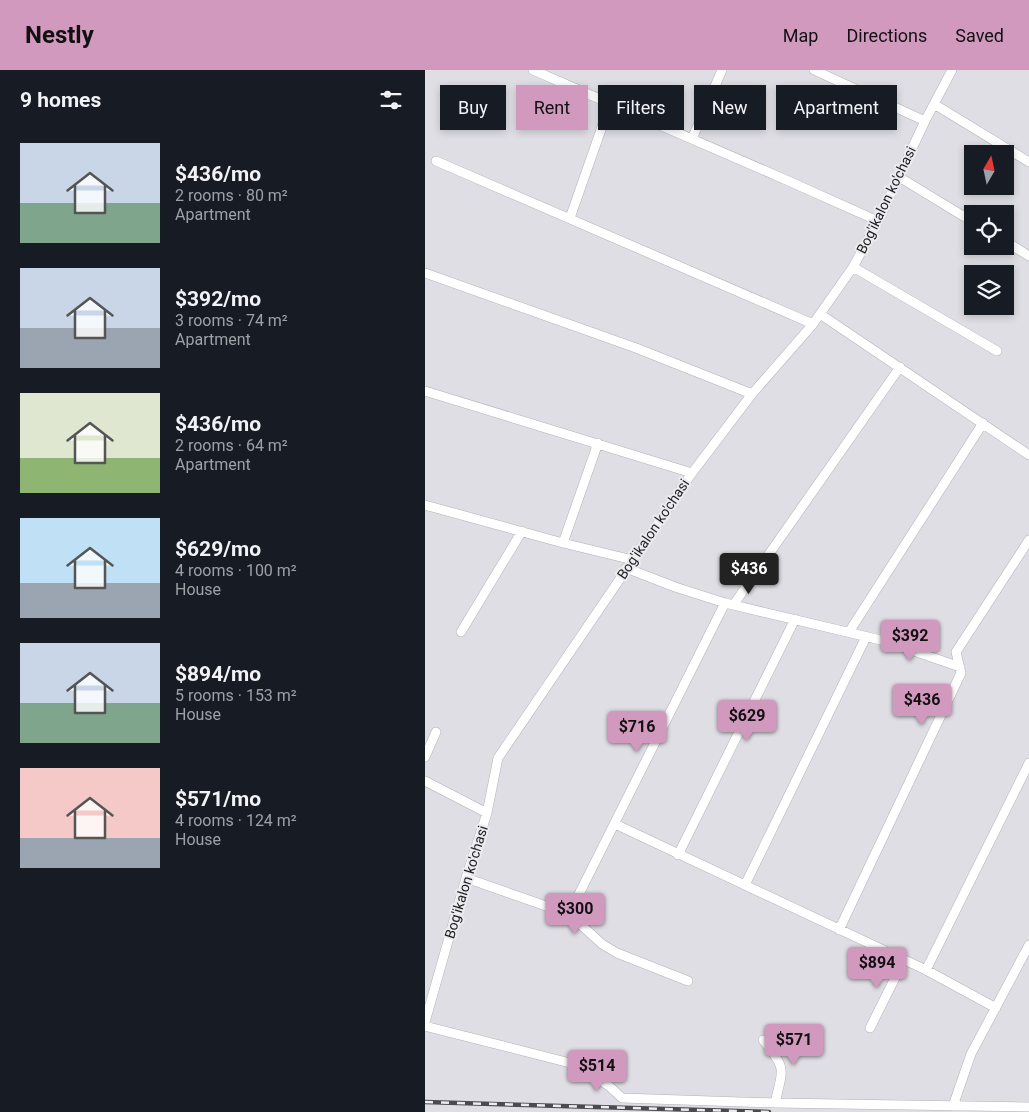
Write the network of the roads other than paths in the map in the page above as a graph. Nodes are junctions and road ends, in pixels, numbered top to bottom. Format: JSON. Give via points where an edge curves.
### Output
{"nodes":[{"id":1,"x":533,"y":70,"type":"edge"},
{"id":2,"x":722,"y":70,"type":"edge"},
{"id":3,"x":814,"y":70,"type":"edge"},
{"id":4,"x":952,"y":70,"type":"edge"},
{"id":5,"x":598,"y":99,"type":"edge"},
{"id":6,"x":934,"y":104,"type":"junction"},
{"id":7,"x":925,"y":120,"type":"junction"},
{"id":8,"x":601,"y":130,"type":"edge"},
{"id":9,"x":671,"y":130,"type":"edge"},
{"id":10,"x":692,"y":139,"type":"junction"},
{"id":11,"x":436,"y":161,"type":"dead end"},
{"id":12,"x":1029,"y":162,"type":"edge"},
{"id":13,"x":899,"y":177,"type":"junction"},
{"id":14,"x":964,"y":217,"type":"edge"},
{"id":15,"x":570,"y":218,"type":"junction"},
{"id":16,"x":877,"y":221,"type":"junction"},
{"id":17,"x":1014,"y":247,"type":"edge"},
{"id":18,"x":1029,"y":256,"type":"edge"},
{"id":19,"x":853,"y":267,"type":"junction"},
{"id":20,"x":425,"y":273,"type":"edge"},
{"id":21,"x":820,"y":314,"type":"junction"},
{"id":22,"x":813,"y":324,"type":"junction"},
{"id":23,"x":997,"y":352,"type":"dead end"},
{"id":24,"x":900,"y":367,"type":"junction"},
{"id":25,"x":425,"y":391,"type":"edge"},
{"id":26,"x":752,"y":394,"type":"junction"},
{"id":27,"x":983,"y":423,"type":"junction"},
{"id":28,"x":598,"y":444,"type":"junction"},
{"id":29,"x":1029,"y":454,"type":"edge"},
{"id":30,"x":692,"y":473,"type":"junction"},
{"id":31,"x":425,"y":505,"type":"edge"},
{"id":32,"x":522,"y":531,"type":"junction"},
{"id":33,"x":1029,"y":540,"type":"edge"},
{"id":34,"x":563,"y":543,"type":"junction"},
{"id":35,"x":633,"y":560,"type":"junction"},
{"id":36,"x":626,"y":568,"type":"junction"},
{"id":37,"x":729,"y":603,"type":"junction"},
{"id":38,"x":795,"y":620,"type":"junction"},
{"id":39,"x":461,"y":632,"type":"dead end"},
{"id":40,"x":849,"y":632,"type":"junction"},
{"id":41,"x":866,"y":637,"type":"junction"},
{"id":42,"x":960,"y":667,"type":"junction"},
{"id":43,"x":436,"y":732,"type":"dead end"},
{"id":44,"x":425,"y":757,"type":"edge"},
{"id":45,"x":1029,"y":764,"type":"edge"},
{"id":46,"x":425,"y":781,"type":"edge"},
{"id":47,"x":487,"y":813,"type":"junction"},
{"id":48,"x":615,"y":824,"type":"junction"},
{"id":49,"x":678,"y":855,"type":"junction"},
{"id":50,"x":466,"y":878,"type":"junction"},
{"id":51,"x":745,"y":885,"type":"junction"},
{"id":52,"x":569,"y":914,"type":"junction"},
{"id":53,"x":839,"y":930,"type":"junction"},
{"id":54,"x":1029,"y":945,"type":"edge"},
{"id":55,"x":904,"y":960,"type":"junction"},
{"id":56,"x":926,"y":970,"type":"junction"},
{"id":57,"x":688,"y":981,"type":"dead end"},
{"id":58,"x":995,"y":1008,"type":"junction"},
{"id":59,"x":425,"y":1024,"type":"edge"},
{"id":60,"x":870,"y":1028,"type":"dead end"},
{"id":61,"x":763,"y":1040,"type":"dead end"},
{"id":62,"x":775,"y":1103,"type":"junction"},
{"id":63,"x":953,"y":1106,"type":"junction"},
{"id":64,"x":1029,"y":1107,"type":"edge"}],
"edges":[{"from":1,"to":5,"type":"street"},
{"from":2,"to":10,"type":"street"},
{"from":3,"to":7,"type":"street"},
{"from":4,"to":6,"type":"street","name":"Bog'ikalon ko'chasi"},
{"from":6,"to":7,"type":"street","name":"Bog'ikalon ko'chasi"},
{"from":6,"to":12,"type":"street"},
{"from":7,"to":13,"type":"street","name":"Bog'ikalon ko'chasi"},
{"from":8,"to":15,"type":"street"},
{"from":9,"to":10,"type":"street"},
{"from":10,"to":16,"type":"street"},
{"from":11,"to":15,"type":"street"},
{"from":13,"to":14,"type":"street"},
{"from":13,"to":16,"type":"street","name":"Bog'ikalon ko'chasi"},
{"from":15,"to":22,"type":"street"},
{"from":16,"to":19,"type":"street","name":"Bog'ikalon ko'chasi"},
{"from":17,"to":18,"type":"street"},
{"from":19,"to":21,"type":"street","name":"Bog'ikalon ko'chasi"},
{"from":19,"to":23,"type":"street"},
{"from":20,"to":26,"type":"street","via":[[636,348]]},
{"from":21,"to":22,"type":"street","name":"Bog'ikalon ko'chasi"},
{"from":21,"to":24,"type":"street"},
{"from":22,"to":26,"type":"street","name":"Bog'ikalon ko'chasi"},
{"from":24,"to":27,"type":"street"},
{"from":24,"to":37,"type":"street"},
{"from":25,"to":28,"type":"street"},
{"from":26,"to":30,"type":"street","name":"Bog'ikalon ko'chasi"},
{"from":27,"to":29,"type":"street"},
{"from":27,"to":40,"type":"street"},
{"from":28,"to":30,"type":"street"},
{"from":28,"to":34,"type":"street"},
{"from":30,"to":35,"type":"street","name":"Bog'ikalon ko'chasi"},
{"from":31,"to":32,"type":"street"},
{"from":32,"to":34,"type":"street"},
{"from":32,"to":39,"type":"street"},
{"from":33,"to":42,"type":"street","via":[[957,652]]},
{"from":34,"to":35,"type":"street"},
{"from":35,"to":36,"type":"street","name":"Bog'ikalon ko'chasi"},
{"from":36,"to":37,"type":"street"},
{"from":36,"to":47,"type":"street","name":"Bog'ikalon ko'chasi","via":[[499,758]]},
{"from":37,"to":38,"type":"street"},
{"from":37,"to":48,"type":"street"},
{"from":38,"to":40,"type":"street"},
{"from":38,"to":49,"type":"street"},
{"from":40,"to":41,"type":"street"},
{"from":41,"to":42,"type":"street"},
{"from":41,"to":51,"type":"street"},
{"from":42,"to":53,"type":"street","via":[[961,673]]},
{"from":43,"to":44,"type":"street"},
{"from":45,"to":56,"type":"street"},
{"from":46,"to":47,"type":"street"},
{"from":47,"to":50,"type":"street","name":"Bog'ikalon ko'chasi"},
{"from":48,"to":49,"type":"street"},
{"from":48,"to":52,"type":"street"},
{"from":49,"to":51,"type":"street"},
{"from":50,"to":52,"type":"street"},
{"from":50,"to":59,"type":"street","name":"Bog'ikalon ko'chasi"},
{"from":51,"to":53,"type":"street"},
{"from":52,"to":57,"type":"street","via":[[617,953]]},
{"from":53,"to":55,"type":"street"},
{"from":54,"to":58,"type":"street"},
{"from":55,"to":56,"type":"street"},
{"from":55,"to":60,"type":"street"},
{"from":56,"to":58,"type":"street"},
{"from":58,"to":63,"type":"street","via":[[971,1054]]},
{"from":59,"to":62,"type":"street","via":[[575,1064],[622,1098]]},
{"from":61,"to":62,"type":"street","via":[[778,1058],[782,1069]]},
{"from":62,"to":63,"type":"street"},
{"from":63,"to":64,"type":"street"}]}
